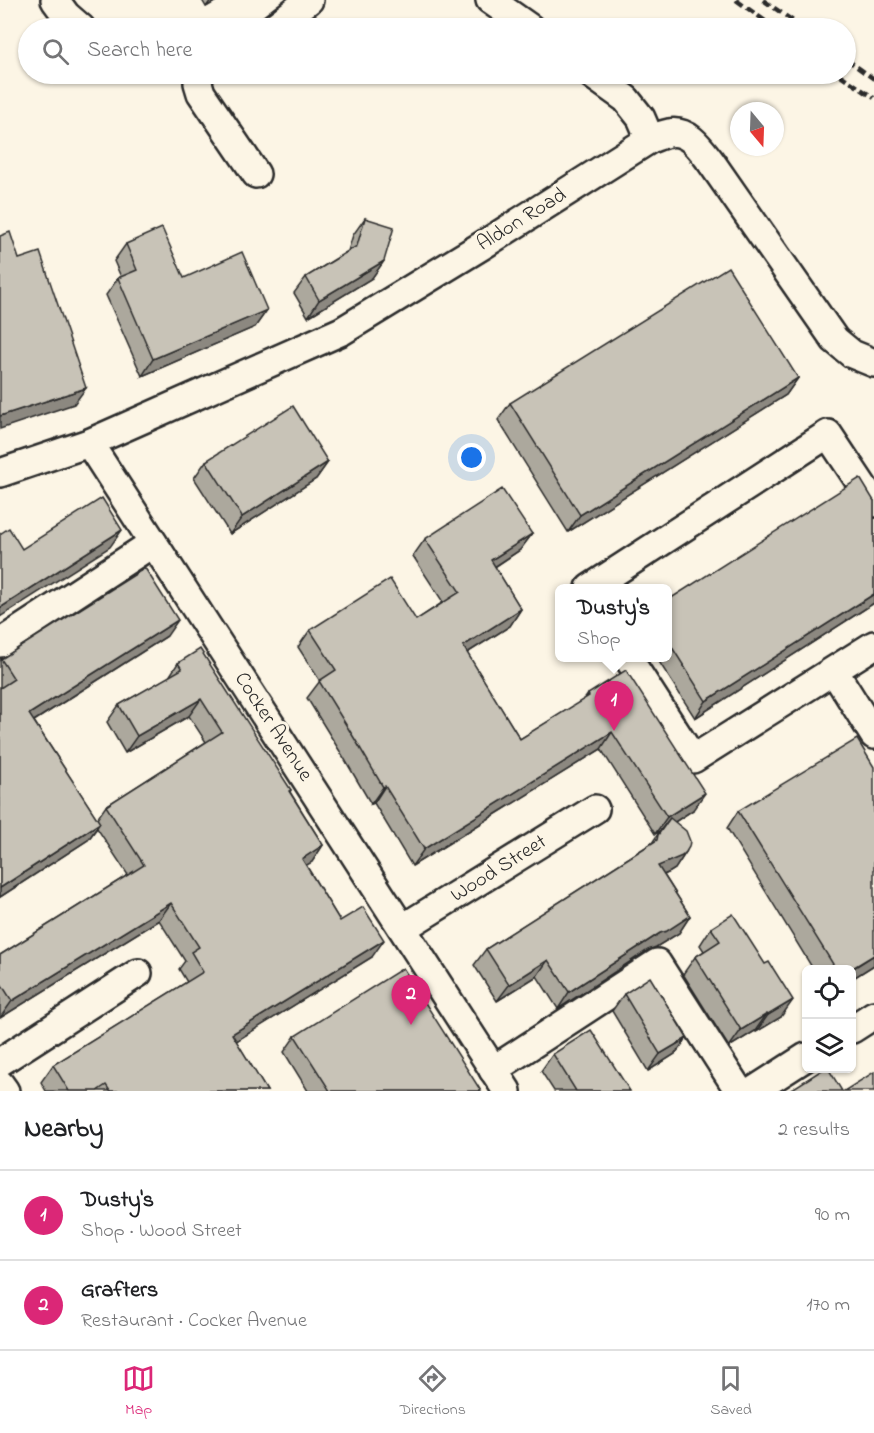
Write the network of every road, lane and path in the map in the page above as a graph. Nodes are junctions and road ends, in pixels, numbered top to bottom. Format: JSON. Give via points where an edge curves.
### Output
{"nodes":[{"id":1,"x":55,"y":0,"type":"edge"},
{"id":2,"x":309,"y":0,"type":"edge"},
{"id":3,"x":501,"y":3,"type":"edge"},
{"id":4,"x":69,"y":18,"type":"edge"},
{"id":5,"x":286,"y":18,"type":"edge"},
{"id":6,"x":518,"y":18,"type":"edge"},
{"id":7,"x":198,"y":84,"type":"edge"},
{"id":8,"x":605,"y":84,"type":"edge"},
{"id":9,"x":650,"y":139,"type":"junction"},
{"id":10,"x":256,"y":174,"type":"dead end"},
{"id":11,"x":874,"y":363,"type":"edge"},
{"id":12,"x":89,"y":443,"type":"junction"},
{"id":13,"x":0,"y":473,"type":"edge"},
{"id":14,"x":874,"y":503,"type":"edge"},
{"id":15,"x":153,"y":543,"type":"junction"},
{"id":16,"x":596,"y":584,"type":"edge"},
{"id":17,"x":0,"y":644,"type":"edge"},
{"id":18,"x":874,"y":645,"type":"edge"},
{"id":19,"x":631,"y":662,"type":"edge"},
{"id":20,"x":834,"y":671,"type":"junction"},
{"id":21,"x":874,"y":735,"type":"edge"},
{"id":22,"x":595,"y":809,"type":"dead end"},
{"id":23,"x":403,"y":928,"type":"junction"},
{"id":24,"x":138,"y":974,"type":"dead end"},
{"id":25,"x":874,"y":1015,"type":"edge"},
{"id":26,"x":856,"y":1026,"type":"edge"},
{"id":27,"x":802,"y":1060,"type":"edge"},
{"id":28,"x":0,"y":1062,"type":"edge"},
{"id":29,"x":0,"y":1084,"type":"edge"},
{"id":30,"x":502,"y":1085,"type":"edge"},
{"id":31,"x":4,"y":1091,"type":"edge"},
{"id":32,"x":739,"y":1091,"type":"edge"},
{"id":33,"x":753,"y":1091,"type":"edge"}],
"edges":[{"from":1,"to":4,"type":"street"},
{"from":2,"to":5,"type":"street"},
{"from":3,"to":6,"type":"street"},
{"from":7,"to":10,"type":"street"},
{"from":8,"to":9,"type":"street","via":[[626,99]]},
{"from":9,"to":11,"type":"street","name":"Aldon Road","via":[[670,132],[684,134],[697,144],[835,340],[852,354]]},
{"from":9,"to":12,"type":"street","name":"Aldon Road","via":[[342,331]]},
{"from":12,"to":13,"type":"street"},
{"from":12,"to":15,"type":"street","name":"Cocker Avenue"},
{"from":14,"to":16,"type":"street","via":[[828,434]]},
{"from":15,"to":17,"type":"street"},
{"from":15,"to":23,"type":"street","name":"Cocker Avenue"},
{"from":18,"to":20,"type":"street"},
{"from":19,"to":20,"type":"street","via":[[693,759]]},
{"from":20,"to":21,"type":"street"},
{"from":22,"to":23,"type":"street","name":"Wood Street"},
{"from":23,"to":30,"type":"street","name":"Cocker Avenue"},
{"from":24,"to":28,"type":"street"},
{"from":25,"to":26,"type":"street"},
{"from":27,"to":33,"type":"street"},
{"from":29,"to":31,"type":"street"},
{"from":30,"to":32,"type":"street","via":[[657,963]]}]}
